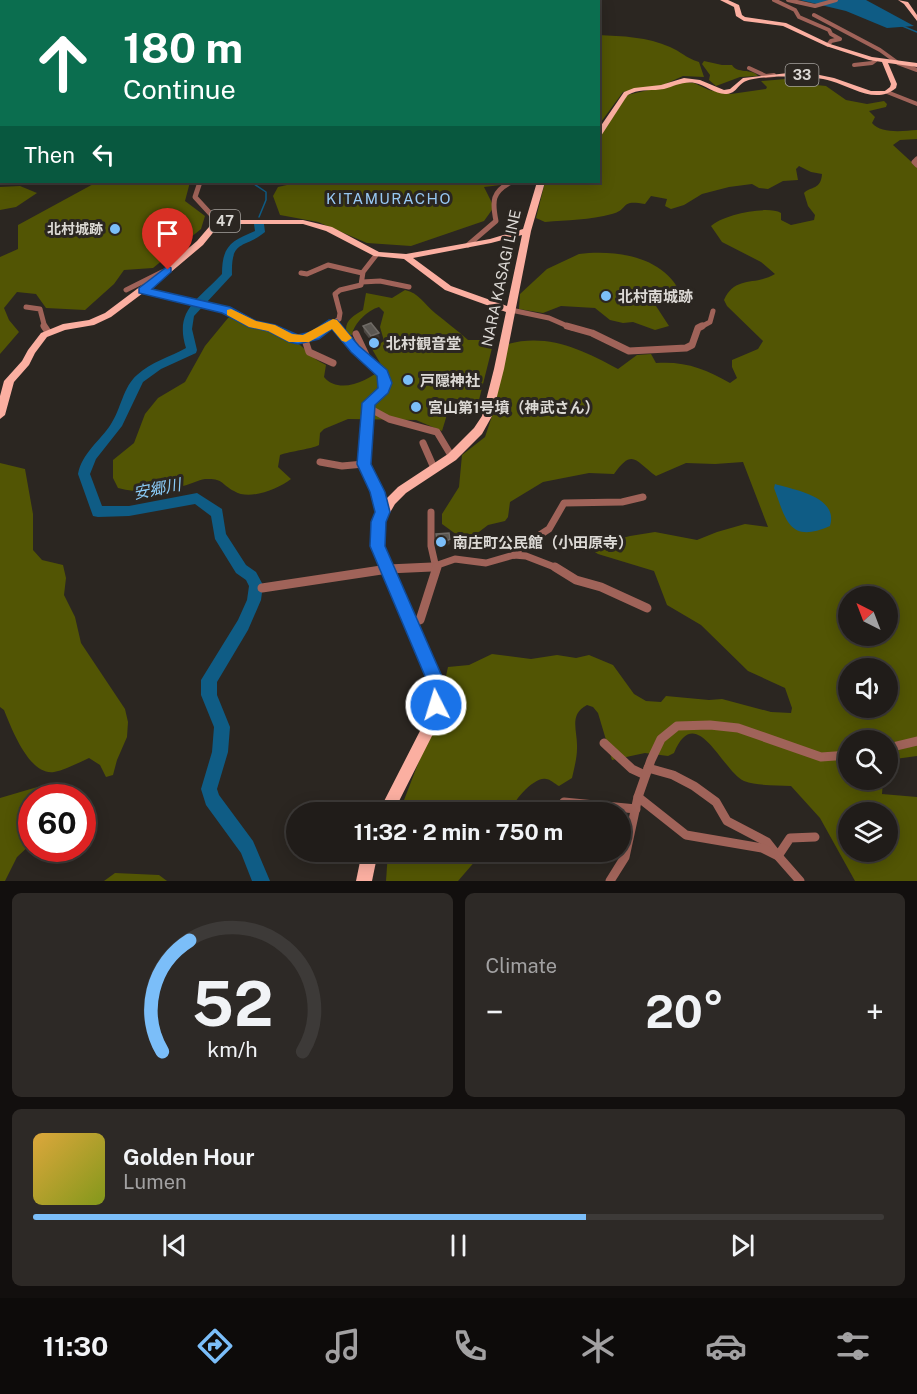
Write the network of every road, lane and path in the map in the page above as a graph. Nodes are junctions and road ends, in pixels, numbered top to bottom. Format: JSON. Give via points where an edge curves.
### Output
{"nodes":[{"id":1,"x":723,"y":0,"type":"edge"},
{"id":2,"x":774,"y":0,"type":"edge"},
{"id":3,"x":788,"y":0,"type":"edge"},
{"id":4,"x":836,"y":0,"type":"edge"},
{"id":5,"x":901,"y":0,"type":"edge"},
{"id":6,"x":817,"y":6,"type":"junction"},
{"id":7,"x":814,"y":15,"type":"junction"},
{"id":8,"x":917,"y":19,"type":"edge"},
{"id":9,"x":813,"y":21,"type":"junction"},
{"id":10,"x":828,"y":45,"type":"junction"},
{"id":11,"x":876,"y":60,"type":"junction"},
{"id":12,"x":884,"y":60,"type":"junction"},
{"id":13,"x":896,"y":61,"type":"junction"},
{"id":14,"x":855,"y":65,"type":"dead end"},
{"id":15,"x":917,"y":65,"type":"edge"},
{"id":16,"x":749,"y":68,"type":"dead end"},
{"id":17,"x":917,"y":70,"type":"edge"},
{"id":18,"x":788,"y":76,"type":"junction"},
{"id":19,"x":887,"y":92,"type":"junction"},
{"id":20,"x":917,"y":104,"type":"edge"},
{"id":21,"x":602,"y":124,"type":"edge"},
{"id":22,"x":917,"y":159,"type":"edge"},
{"id":23,"x":917,"y":165,"type":"edge"},
{"id":24,"x":200,"y":183,"type":"edge"},
{"id":25,"x":509,"y":183,"type":"edge"},
{"id":26,"x":541,"y":183,"type":"edge"},
{"id":27,"x":218,"y":222,"type":"junction"},
{"id":28,"x":527,"y":231,"type":"junction"},
{"id":29,"x":468,"y":245,"type":"junction"},
{"id":30,"x":377,"y":254,"type":"junction"},
{"id":31,"x":406,"y":257,"type":"junction"},
{"id":32,"x":168,"y":270,"type":"junction"},
{"id":33,"x":301,"y":273,"type":"dead end"},
{"id":34,"x":362,"y":273,"type":"junction"},
{"id":35,"x":362,"y":282,"type":"junction"},
{"id":36,"x":409,"y":287,"type":"dead end"},
{"id":37,"x":126,"y":290,"type":"dead end"},
{"id":38,"x":143,"y":291,"type":"junction"},
{"id":39,"x":26,"y":307,"type":"dead end"},
{"id":40,"x":512,"y":310,"type":"junction"},
{"id":41,"x":713,"y":311,"type":"dead end"},
{"id":42,"x":333,"y":323,"type":"junction"},
{"id":43,"x":48,"y":332,"type":"junction"},
{"id":44,"x":356,"y":334,"type":"dead end"},
{"id":45,"x":305,"y":339,"type":"junction"},
{"id":46,"x":365,"y":358,"type":"junction"},
{"id":47,"x":333,"y":363,"type":"dead end"},
{"id":48,"x":368,"y":408,"type":"junction"},
{"id":49,"x":0,"y":415,"type":"edge"},
{"id":50,"x":423,"y":443,"type":"dead end"},
{"id":51,"x":452,"y":457,"type":"junction"},
{"id":52,"x":320,"y":462,"type":"dead end"},
{"id":53,"x":364,"y":464,"type":"junction"},
{"id":54,"x":434,"y":468,"type":"junction"},
{"id":55,"x":643,"y":497,"type":"dead end"},
{"id":56,"x":383,"y":512,"type":"junction"},
{"id":57,"x":432,"y":512,"type":"dead end"},
{"id":58,"x":514,"y":555,"type":"junction"},
{"id":59,"x":437,"y":566,"type":"junction"},
{"id":60,"x":388,"y":569,"type":"junction"},
{"id":61,"x":262,"y":588,"type":"dead end"},
{"id":62,"x":647,"y":608,"type":"dead end"},
{"id":63,"x":412,"y":622,"type":"junction"},
{"id":64,"x":917,"y":741,"type":"edge"},
{"id":65,"x":603,"y":743,"type":"dead end"},
{"id":66,"x":898,"y":746,"type":"edge"},
{"id":67,"x":838,"y":756,"type":"edge"},
{"id":68,"x":647,"y":772,"type":"junction"},
{"id":69,"x":638,"y":797,"type":"junction"},
{"id":70,"x":391,"y":802,"type":"edge"},
{"id":71,"x":631,"y":809,"type":"edge"},
{"id":72,"x":636,"y":810,"type":"junction"},
{"id":73,"x":815,"y":837,"type":"dead end"},
{"id":74,"x":778,"y":856,"type":"junction"},
{"id":75,"x":368,"y":862,"type":"edge"},
{"id":76,"x":364,"y":881,"type":"edge"},
{"id":77,"x":610,"y":881,"type":"edge"},
{"id":78,"x":800,"y":881,"type":"edge"}],
"edges":[{"from":1,"to":10,"type":"main road","number":"33","via":[[737,6],[744,19],[784,24]]},
{"from":2,"to":9,"type":"street","via":[[795,10],[799,17]]},
{"from":3,"to":6,"type":"street"},
{"from":4,"to":6,"type":"street"},
{"from":5,"to":8,"type":"main road"},
{"from":6,"to":7,"type":"street"},
{"from":7,"to":9,"type":"street"},
{"from":7,"to":13,"type":"street"},
{"from":9,"to":10,"type":"street","via":[[840,39]]},
{"from":10,"to":11,"type":"main road","number":"33"},
{"from":11,"to":12,"type":"main road","number":"33"},
{"from":11,"to":14,"type":"street"},
{"from":12,"to":13,"type":"main road"},
{"from":12,"to":19,"type":"main road","via":[[894,84]]},
{"from":13,"to":15,"type":"main road"},
{"from":13,"to":17,"type":"street"},
{"from":16,"to":18,"type":"street","via":[[766,76]]},
{"from":18,"to":19,"type":"main road","number":"33","via":[[819,76],[871,92]]},
{"from":18,"to":21,"type":"main road","number":"33","via":[[743,80],[728,92],[692,80],[634,90],[622,98]]},
{"from":19,"to":20,"type":"street"},
{"from":22,"to":23,"type":"street"},
{"from":24,"to":27,"type":"street","via":[[195,197]]},
{"from":25,"to":29,"type":"street","via":[[497,189],[494,196],[496,221]]},
{"from":26,"to":28,"type":"main road","name":"NARA KASAGI LINE"},
{"from":27,"to":30,"type":"main road","number":"47","via":[[320,225]]},
{"from":27,"to":32,"type":"main road","number":"47"},
{"from":28,"to":29,"type":"main road","number":"47"},
{"from":28,"to":40,"type":"main road","name":"NARA KASAGI LINE"},
{"from":29,"to":31,"type":"main road","number":"47"},
{"from":30,"to":31,"type":"main road","number":"47"},
{"from":30,"to":34,"type":"street"},
{"from":31,"to":40,"type":"main road","via":[[448,288]]},
{"from":32,"to":37,"type":"street"},
{"from":32,"to":38,"type":"main road","number":"47"},
{"from":33,"to":34,"type":"street","via":[[328,265]]},
{"from":34,"to":35,"type":"street"},
{"from":35,"to":36,"type":"street"},
{"from":35,"to":42,"type":"street","via":[[336,292],[340,313]]},
{"from":38,"to":43,"type":"main road","number":"47","via":[[100,320]]},
{"from":38,"to":45,"type":"street","via":[[206,304],[289,338]]},
{"from":39,"to":43,"type":"street","via":[[40,309]]},
{"from":40,"to":41,"type":"street","via":[[549,318],[636,352],[692,345],[698,328],[710,322]]},
{"from":40,"to":51,"type":"main road","name":"NARA KASAGI LINE","via":[[487,416]]},
{"from":42,"to":45,"type":"street"},
{"from":42,"to":46,"type":"street"},
{"from":43,"to":49,"type":"main road","via":[[9,381]]},
{"from":44,"to":46,"type":"street"},
{"from":45,"to":47,"type":"street","via":[[309,352]]},
{"from":46,"to":48,"type":"street","via":[[386,383]]},
{"from":48,"to":51,"type":"street","via":[[389,419],[437,432]]},
{"from":48,"to":53,"type":"street"},
{"from":50,"to":54,"type":"street"},
{"from":51,"to":54,"type":"main road","name":"NARA KASAGI LINE"},
{"from":52,"to":53,"type":"street"},
{"from":53,"to":56,"type":"street"},
{"from":54,"to":56,"type":"main road","name":"NARA KASAGI LINE","via":[[402,490]]},
{"from":55,"to":58,"type":"street","via":[[617,504],[564,503],[558,519],[544,534],[524,543]]},
{"from":56,"to":60,"type":"main road","via":[[378,522],[378,546]]},
{"from":57,"to":59,"type":"street","via":[[429,538],[431,556]]},
{"from":58,"to":59,"type":"street","via":[[486,563],[455,559]]},
{"from":58,"to":62,"type":"street","via":[[536,558],[576,580]]},
{"from":59,"to":60,"type":"street"},
{"from":59,"to":63,"type":"street","via":[[420,620]]},
{"from":60,"to":61,"type":"street"},
{"from":60,"to":63,"type":"main road"},
{"from":63,"to":70,"type":"main road","via":[[436,681],[436,705],[428,730]]},
{"from":64,"to":66,"type":"street"},
{"from":65,"to":68,"type":"street","via":[[632,770]]},
{"from":67,"to":68,"type":"street","via":[[821,757],[738,728],[690,724],[677,726],[661,739]]},
{"from":68,"to":69,"type":"street"},
{"from":68,"to":74,"type":"street","via":[[673,775],[694,786],[717,802],[727,821],[767,842]]},
{"from":69,"to":72,"type":"street"},
{"from":69,"to":74,"type":"street","via":[[686,835],[762,848]]},
{"from":71,"to":72,"type":"street"},
{"from":72,"to":77,"type":"street","via":[[625,857]]},
{"from":73,"to":74,"type":"street","via":[[790,838]]},
{"from":74,"to":78,"type":"street"},
{"from":75,"to":76,"type":"main road"}]}
